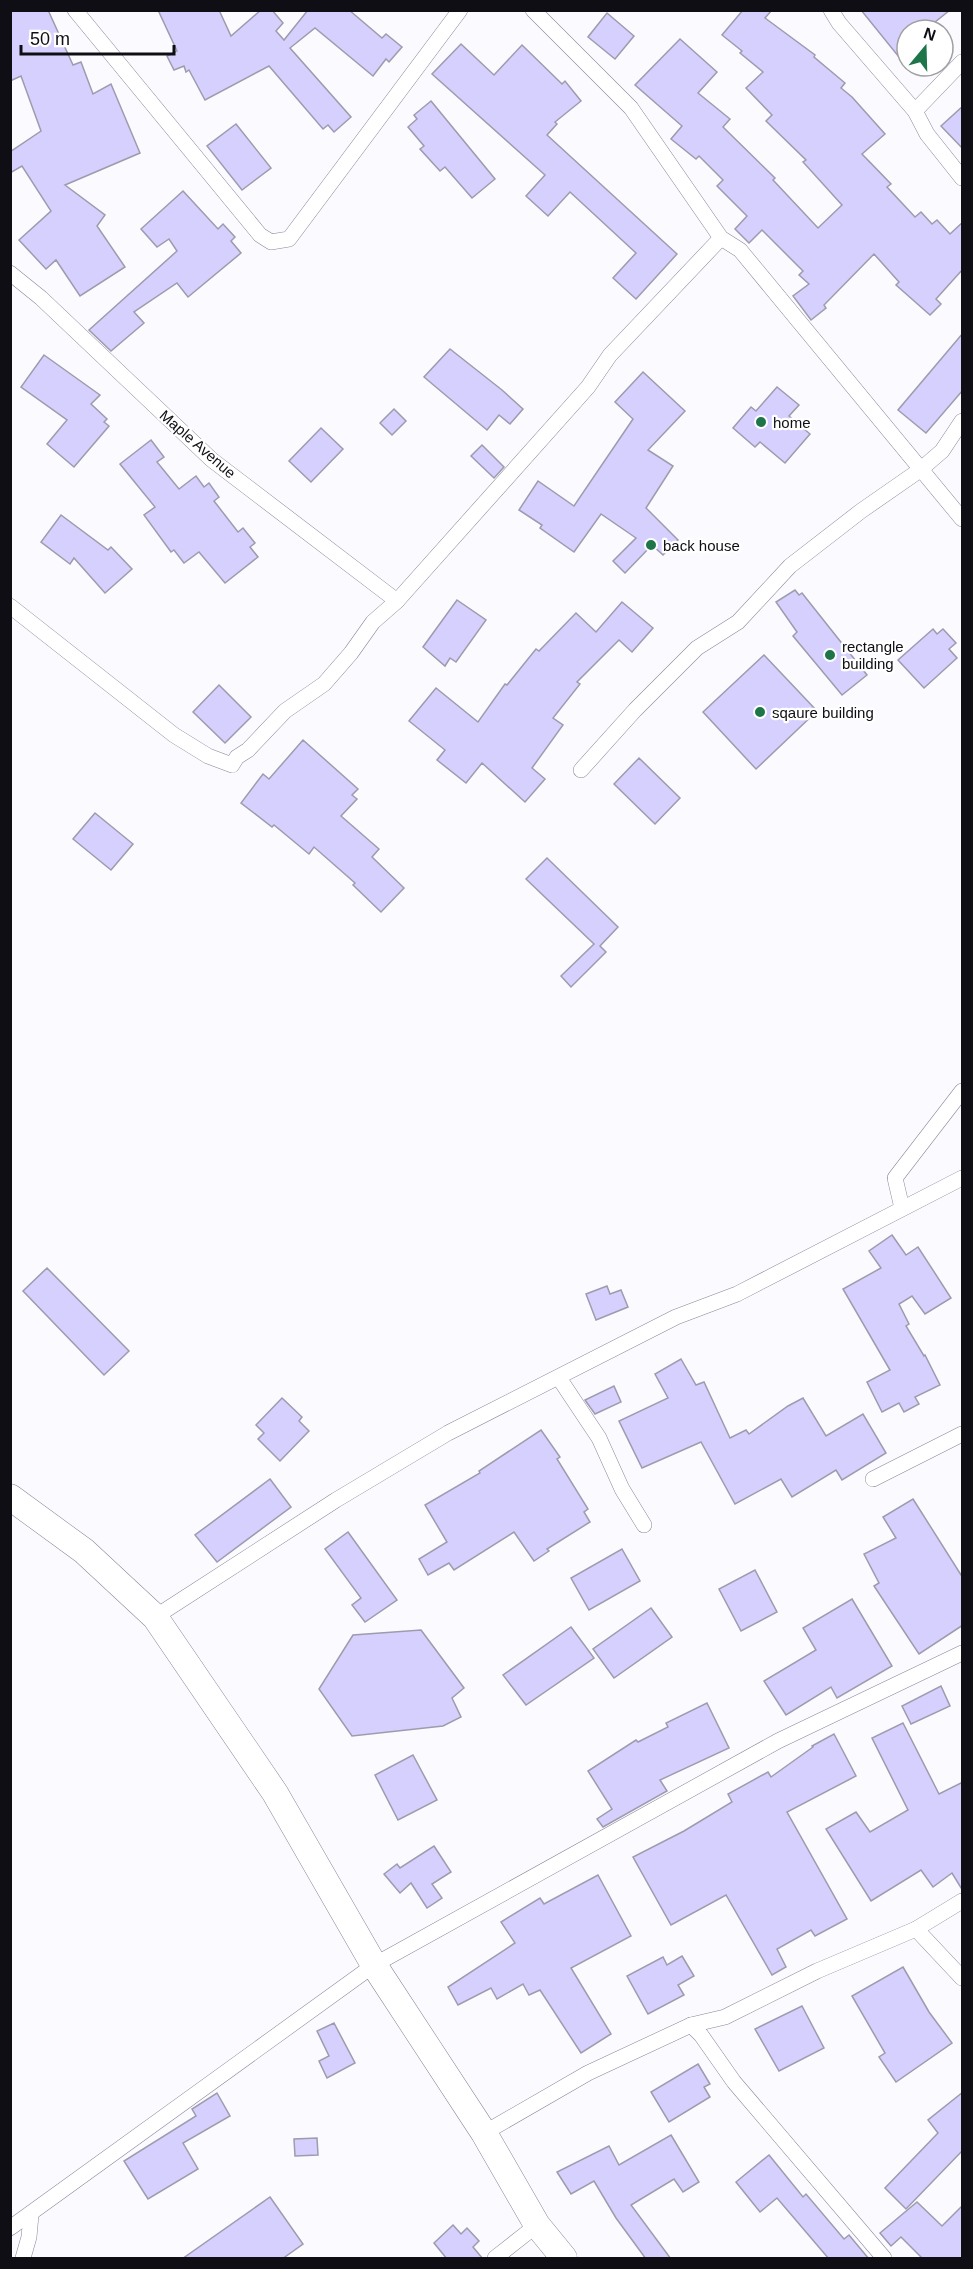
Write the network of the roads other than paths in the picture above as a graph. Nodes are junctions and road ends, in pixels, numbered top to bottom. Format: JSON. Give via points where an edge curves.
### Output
{"nodes":[{"id":1,"x":75,"y":10,"type":"edge"},
{"id":2,"x":460,"y":10,"type":"edge"},
{"id":3,"x":533,"y":10,"type":"edge"},
{"id":4,"x":831,"y":10,"type":"edge"},
{"id":5,"x":963,"y":62,"type":"edge"},
{"id":6,"x":915,"y":111,"type":"junction"},
{"id":7,"x":963,"y":178,"type":"edge"},
{"id":8,"x":721,"y":237,"type":"junction"},
{"id":9,"x":10,"y":273,"type":"edge"},
{"id":10,"x":963,"y":421,"type":"edge"},
{"id":11,"x":921,"y":470,"type":"junction"},
{"id":12,"x":963,"y":519,"type":"edge"},
{"id":13,"x":397,"y":601,"type":"junction"},
{"id":14,"x":10,"y":606,"type":"edge"},
{"id":15,"x":581,"y":770,"type":"dead end"},
{"id":16,"x":963,"y":1092,"type":"edge"},
{"id":17,"x":963,"y":1178,"type":"edge"},
{"id":18,"x":902,"y":1208,"type":"junction"},
{"id":19,"x":560,"y":1378,"type":"junction"},
{"id":20,"x":963,"y":1434,"type":"edge"},
{"id":21,"x":873,"y":1479,"type":"dead end"},
{"id":22,"x":10,"y":1497,"type":"edge"},
{"id":23,"x":644,"y":1525,"type":"dead end"},
{"id":24,"x":155,"y":1617,"type":"junction"},
{"id":25,"x":963,"y":1653,"type":"edge"},
{"id":26,"x":963,"y":1901,"type":"edge"},
{"id":27,"x":916,"y":1929,"type":"junction"},
{"id":28,"x":374,"y":1965,"type":"junction"},
{"id":29,"x":963,"y":1978,"type":"edge"},
{"id":30,"x":691,"y":2025,"type":"junction"},
{"id":31,"x":484,"y":2133,"type":"junction"},
{"id":32,"x":31,"y":2215,"type":"junction"},
{"id":33,"x":537,"y":2225,"type":"junction"},
{"id":34,"x":10,"y":2228,"type":"edge"},
{"id":35,"x":24,"y":2259,"type":"edge"},
{"id":36,"x":495,"y":2259,"type":"edge"},
{"id":37,"x":564,"y":2259,"type":"edge"},
{"id":38,"x":884,"y":2259,"type":"edge"}],
"edges":[{"from":1,"to":2,"type":"street","via":[[260,235],[271,242],[289,239]]},
{"from":3,"to":8,"type":"street","via":[[631,108]]},
{"from":4,"to":6,"type":"street"},
{"from":5,"to":6,"type":"street"},
{"from":6,"to":7,"type":"street","via":[[927,134]]},
{"from":8,"to":11,"type":"street","via":[[740,250]]},
{"from":8,"to":13,"type":"street","via":[[610,355],[588,387]]},
{"from":9,"to":13,"type":"street","name":"Maple Avenue","via":[[41,297],[212,460]]},
{"from":10,"to":11,"type":"street","via":[[942,451]]},
{"from":11,"to":12,"type":"street"},
{"from":11,"to":15,"type":"street","via":[[790,566],[738,622],[697,648]]},
{"from":13,"to":14,"type":"street","via":[[373,622],[324,684],[285,711],[232,765],[208,756],[174,735]]},
{"from":16,"to":18,"type":"street","via":[[895,1178]]},
{"from":17,"to":18,"type":"street"},
{"from":18,"to":19,"type":"street","via":[[737,1294],[676,1317]]},
{"from":19,"to":23,"type":"street","via":[[599,1438],[622,1489]]},
{"from":19,"to":24,"type":"street","via":[[448,1433]]},
{"from":20,"to":21,"type":"street"},
{"from":22,"to":24,"type":"main road","via":[[84,1551]]},
{"from":24,"to":28,"type":"main road","via":[[275,1793]]},
{"from":25,"to":28,"type":"street","via":[[778,1741]]},
{"from":26,"to":27,"type":"street"},
{"from":27,"to":29,"type":"street"},
{"from":27,"to":30,"type":"street","via":[[817,1971],[725,2017]]},
{"from":28,"to":31,"type":"main road"},
{"from":28,"to":32,"type":"street"},
{"from":30,"to":31,"type":"street","via":[[588,2073]]},
{"from":30,"to":38,"type":"street","via":[[734,2082]]},
{"from":31,"to":33,"type":"main road"},
{"from":32,"to":34,"type":"street"},
{"from":32,"to":35,"type":"street"},
{"from":33,"to":36,"type":"street"},
{"from":33,"to":37,"type":"main road"}]}
